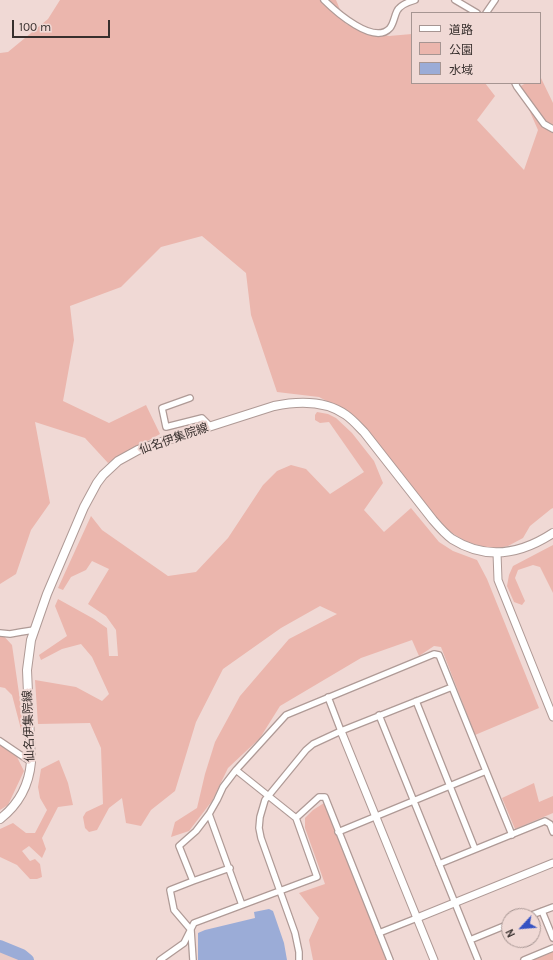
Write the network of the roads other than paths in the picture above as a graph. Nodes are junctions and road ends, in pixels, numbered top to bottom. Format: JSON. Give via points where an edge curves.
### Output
{"nodes":[{"id":1,"x":324,"y":0,"type":"edge"},
{"id":2,"x":415,"y":0,"type":"edge"},
{"id":3,"x":455,"y":0,"type":"edge"},
{"id":4,"x":495,"y":0,"type":"edge"},
{"id":5,"x":475,"y":12,"type":"edge"},
{"id":6,"x":487,"y":12,"type":"edge"},
{"id":7,"x":516,"y":84,"type":"edge"},
{"id":8,"x":553,"y":129,"type":"edge"},
{"id":9,"x":190,"y":398,"type":"dead end"},
{"id":10,"x":210,"y":426,"type":"junction"},
{"id":11,"x":553,"y":533,"type":"edge"},
{"id":12,"x":497,"y":553,"type":"junction"},
{"id":13,"x":34,"y":630,"type":"junction"},
{"id":14,"x":0,"y":634,"type":"edge"},
{"id":15,"x":452,"y":687,"type":"junction"},
{"id":16,"x":328,"y":697,"type":"junction"},
{"id":17,"x":416,"y":701,"type":"junction"},
{"id":18,"x":379,"y":716,"type":"junction"},
{"id":19,"x":553,"y":717,"type":"edge"},
{"id":20,"x":341,"y":731,"type":"junction"},
{"id":21,"x":0,"y":741,"type":"edge"},
{"id":22,"x":31,"y":762,"type":"junction"},
{"id":23,"x":236,"y":770,"type":"junction"},
{"id":24,"x":486,"y":771,"type":"junction"},
{"id":25,"x":450,"y":786,"type":"junction"},
{"id":26,"x":268,"y":796,"type":"junction"},
{"id":27,"x":414,"y":801,"type":"junction"},
{"id":28,"x":209,"y":814,"type":"junction"},
{"id":29,"x":375,"y":817,"type":"junction"},
{"id":30,"x":296,"y":818,"type":"junction"},
{"id":31,"x":0,"y":819,"type":"edge"},
{"id":32,"x":338,"y":832,"type":"junction"},
{"id":33,"x":553,"y":832,"type":"edge"},
{"id":34,"x":512,"y":835,"type":"junction"},
{"id":35,"x":475,"y":849,"type":"junction"},
{"id":36,"x":553,"y":863,"type":"edge"},
{"id":37,"x":439,"y":864,"type":"junction"},
{"id":38,"x":230,"y":868,"type":"junction"},
{"id":39,"x":193,"y":881,"type":"junction"},
{"id":40,"x":280,"y":892,"type":"junction"},
{"id":41,"x":455,"y":903,"type":"junction"},
{"id":42,"x":242,"y":905,"type":"junction"},
{"id":43,"x":553,"y":907,"type":"edge"},
{"id":44,"x":542,"y":911,"type":"joint"},
{"id":45,"x":417,"y":918,"type":"junction"},
{"id":46,"x":501,"y":927,"type":"edge"},
{"id":47,"x":191,"y":930,"type":"junction"},
{"id":48,"x":379,"y":933,"type":"junction"},
{"id":49,"x":553,"y":938,"type":"edge"},
{"id":50,"x":470,"y":940,"type":"junction"},
{"id":51,"x":553,"y":948,"type":"edge"},
{"id":52,"x":160,"y":960,"type":"edge"},
{"id":53,"x":193,"y":960,"type":"edge"},
{"id":54,"x":298,"y":960,"type":"edge"},
{"id":55,"x":390,"y":960,"type":"edge"},
{"id":56,"x":434,"y":960,"type":"edge"},
{"id":57,"x":478,"y":960,"type":"edge"},
{"id":58,"x":524,"y":960,"type":"edge"}],
"edges":[{"from":1,"to":2,"type":"street","via":[[359,28],[374,33],[389,29],[397,10]]},
{"from":3,"to":5,"type":"street"},
{"from":4,"to":6,"type":"street"},
{"from":7,"to":8,"type":"street","via":[[544,124]]},
{"from":9,"to":10,"type":"street","via":[[162,408],[166,427],[202,418]]},
{"from":10,"to":12,"type":"main road","name":"仙名伊集院線","via":[[274,406],[309,403],[328,406],[346,414],[355,422],[444,532],[470,547]]},
{"from":10,"to":13,"type":"main road","name":"仙名伊集院線","via":[[138,450],[103,475],[84,507]]},
{"from":11,"to":12,"type":"main road","name":"仙名伊集院線","via":[[527,547]]},
{"from":12,"to":19,"type":"street","via":[[498,580]]},
{"from":13,"to":14,"type":"street"},
{"from":13,"to":22,"type":"main road","name":"仙名伊集院線","via":[[27,670]]},
{"from":15,"to":16,"type":"street","via":[[439,655],[434,654]]},
{"from":15,"to":17,"type":"street"},
{"from":15,"to":24,"type":"street"},
{"from":16,"to":20,"type":"street"},
{"from":16,"to":23,"type":"street","via":[[286,715]]},
{"from":17,"to":18,"type":"street"},
{"from":17,"to":25,"type":"street"},
{"from":18,"to":20,"type":"street"},
{"from":18,"to":27,"type":"street"},
{"from":20,"to":26,"type":"street","via":[[306,750]]},
{"from":20,"to":29,"type":"street"},
{"from":21,"to":22,"type":"street"},
{"from":22,"to":31,"type":"main road","name":"仙名伊集院線","via":[[23,791],[12,808]]},
{"from":23,"to":26,"type":"street"},
{"from":23,"to":28,"type":"street","via":[[223,787]]},
{"from":24,"to":25,"type":"street"},
{"from":24,"to":34,"type":"street"},
{"from":25,"to":27,"type":"street"},
{"from":25,"to":35,"type":"street"},
{"from":26,"to":30,"type":"street"},
{"from":26,"to":40,"type":"street","via":[[262,805],[260,838]]},
{"from":27,"to":29,"type":"street"},
{"from":27,"to":37,"type":"street"},
{"from":28,"to":38,"type":"street"},
{"from":28,"to":39,"type":"street","via":[[196,831],[179,846]]},
{"from":29,"to":32,"type":"street"},
{"from":29,"to":45,"type":"street"},
{"from":30,"to":32,"type":"street","via":[[318,797],[325,797]]},
{"from":30,"to":40,"type":"street","via":[[317,877]]},
{"from":32,"to":48,"type":"street"},
{"from":33,"to":34,"type":"street","via":[[550,824],[545,821]]},
{"from":34,"to":35,"type":"street"},
{"from":35,"to":37,"type":"street"},
{"from":36,"to":41,"type":"street"},
{"from":37,"to":41,"type":"street"},
{"from":38,"to":39,"type":"street"},
{"from":38,"to":42,"type":"street"},
{"from":39,"to":47,"type":"street","via":[[170,890],[174,910]]},
{"from":40,"to":42,"type":"street"},
{"from":40,"to":54,"type":"street","via":[[298,940]]},
{"from":41,"to":45,"type":"street"},
{"from":41,"to":50,"type":"street"},
{"from":42,"to":47,"type":"street","via":[[194,923]]},
{"from":43,"to":44,"type":"street"},
{"from":44,"to":49,"type":"street"},
{"from":45,"to":48,"type":"street"},
{"from":45,"to":56,"type":"street"},
{"from":46,"to":50,"type":"street"},
{"from":47,"to":52,"type":"street","via":[[184,943]]},
{"from":47,"to":53,"type":"street"},
{"from":48,"to":55,"type":"street"},
{"from":50,"to":57,"type":"street"},
{"from":51,"to":58,"type":"street"}]}
